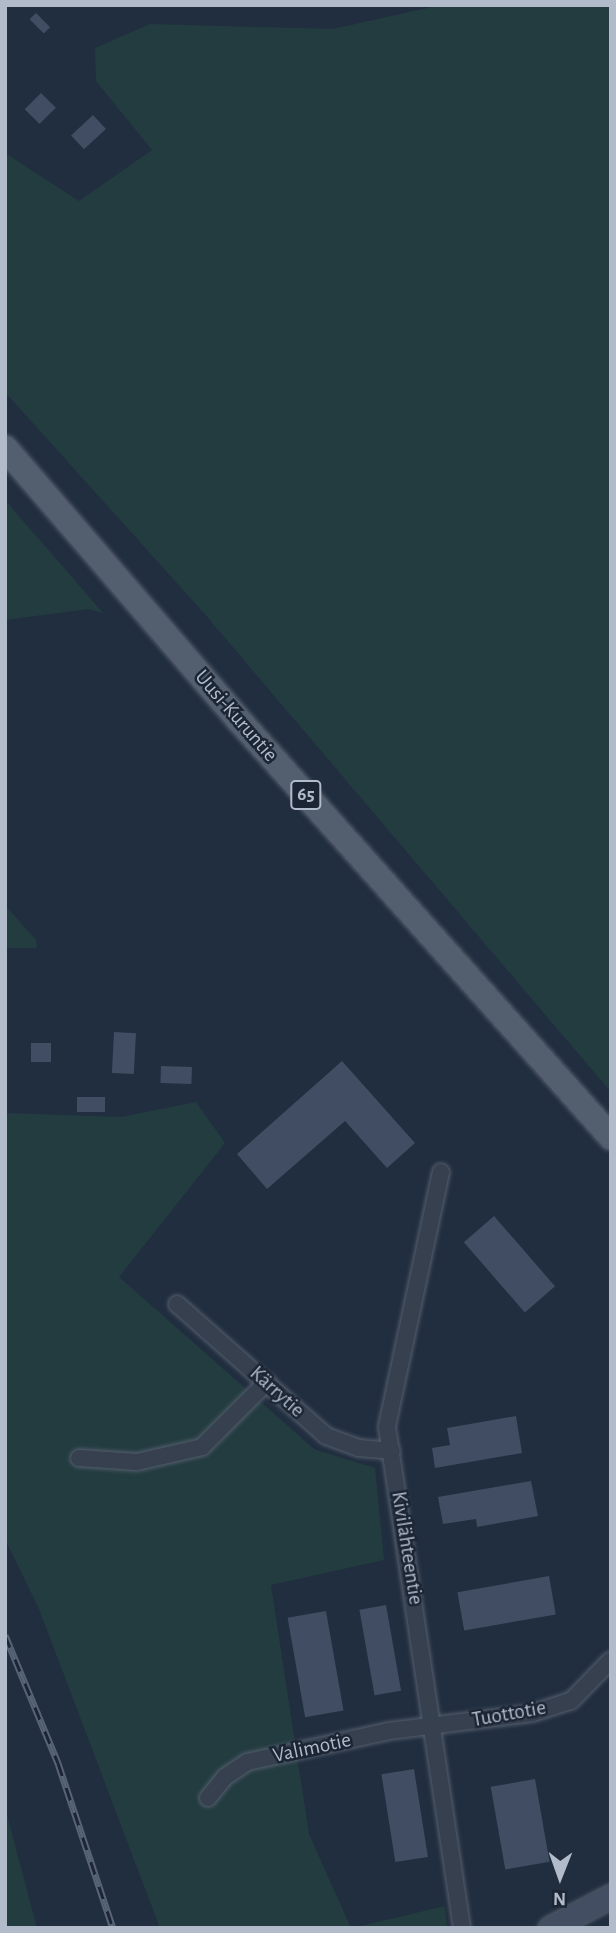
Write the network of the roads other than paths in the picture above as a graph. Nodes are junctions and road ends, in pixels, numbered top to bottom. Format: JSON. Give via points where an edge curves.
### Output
{"nodes":[{"id":1,"x":5,"y":448,"type":"edge"},
{"id":2,"x":611,"y":1137,"type":"edge"},
{"id":3,"x":441,"y":1172,"type":"dead end"},
{"id":4,"x":177,"y":1304,"type":"dead end"},
{"id":5,"x":267,"y":1382,"type":"junction"},
{"id":6,"x":391,"y":1451,"type":"junction"},
{"id":7,"x":79,"y":1458,"type":"dead end"},
{"id":8,"x":611,"y":1660,"type":"edge"},
{"id":9,"x":430,"y":1727,"type":"junction"},
{"id":10,"x":208,"y":1798,"type":"dead end"},
{"id":11,"x":611,"y":1896,"type":"edge"},
{"id":12,"x":462,"y":1928,"type":"edge"},
{"id":13,"x":550,"y":1928,"type":"edge"}],
"edges":[{"from":1,"to":2,"type":"main road","name":"Uusi-Kuruntie","number":"65","via":[[237,718]]},
{"from":3,"to":6,"type":"street","name":"Kivilähteentie","via":[[387,1427]]},
{"from":4,"to":5,"type":"street","name":"Kärrytie"},
{"from":5,"to":6,"type":"street","name":"Kärrytie","via":[[326,1436],[359,1448]]},
{"from":5,"to":7,"type":"street","via":[[202,1447],[136,1461]]},
{"from":6,"to":9,"type":"street","name":"Kivilähteentie"},
{"from":8,"to":9,"type":"street","name":"Tuottotie","via":[[571,1701],[533,1713]]},
{"from":9,"to":10,"type":"street","name":"Valimotie","via":[[388,1731],[247,1762],[225,1777]]},
{"from":9,"to":12,"type":"street","name":"Kivilähteentie"},
{"from":11,"to":13,"type":"main road"}]}
